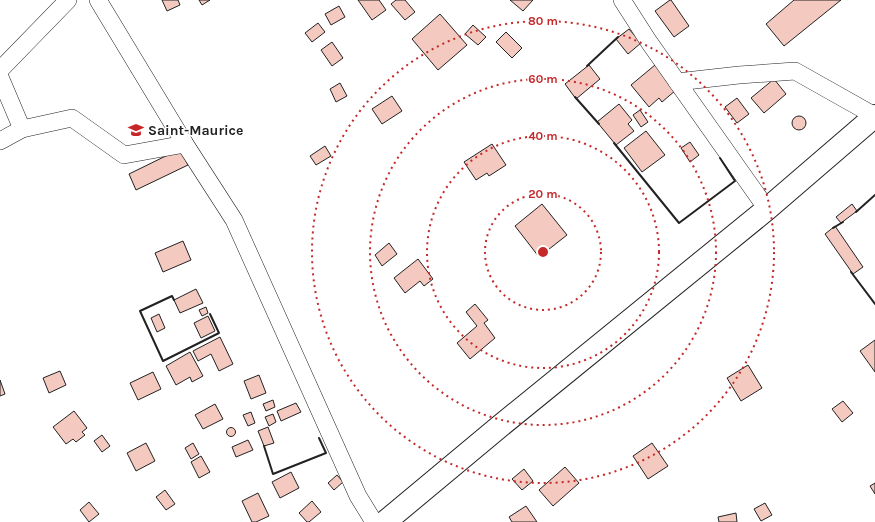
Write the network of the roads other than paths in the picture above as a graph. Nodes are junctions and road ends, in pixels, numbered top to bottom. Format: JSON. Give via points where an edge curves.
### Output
{"nodes":[{"id":1,"x":68,"y":0,"type":"edge"},
{"id":2,"x":98,"y":0,"type":"edge"},
{"id":3,"x":622,"y":0,"type":"edge"},
{"id":4,"x":0,"y":70,"type":"edge"},
{"id":5,"x":0,"y":77,"type":"edge"},
{"id":6,"x":677,"y":82,"type":"junction"},
{"id":7,"x":875,"y":116,"type":"edge"},
{"id":8,"x":22,"y":129,"type":"junction"},
{"id":9,"x":0,"y":141,"type":"edge"},
{"id":10,"x":185,"y":144,"type":"junction"},
{"id":11,"x":767,"y":209,"type":"junction"},
{"id":12,"x":374,"y":522,"type":"edge"},
{"id":13,"x":385,"y":522,"type":"edge"}],
"edges":[{"from":1,"to":4,"type":"street"},
{"from":2,"to":10,"type":"street"},
{"from":3,"to":6,"type":"street"},
{"from":5,"to":8,"type":"street"},
{"from":6,"to":7,"type":"street","via":[[739,74],[795,71]]},
{"from":6,"to":11,"type":"street"},
{"from":7,"to":11,"type":"main road"},
{"from":8,"to":9,"type":"street"},
{"from":8,"to":10,"type":"street","via":[[72,118],[124,155]]},
{"from":10,"to":12,"type":"street","via":[[234,220],[358,496]]},
{"from":11,"to":13,"type":"main road"}]}
